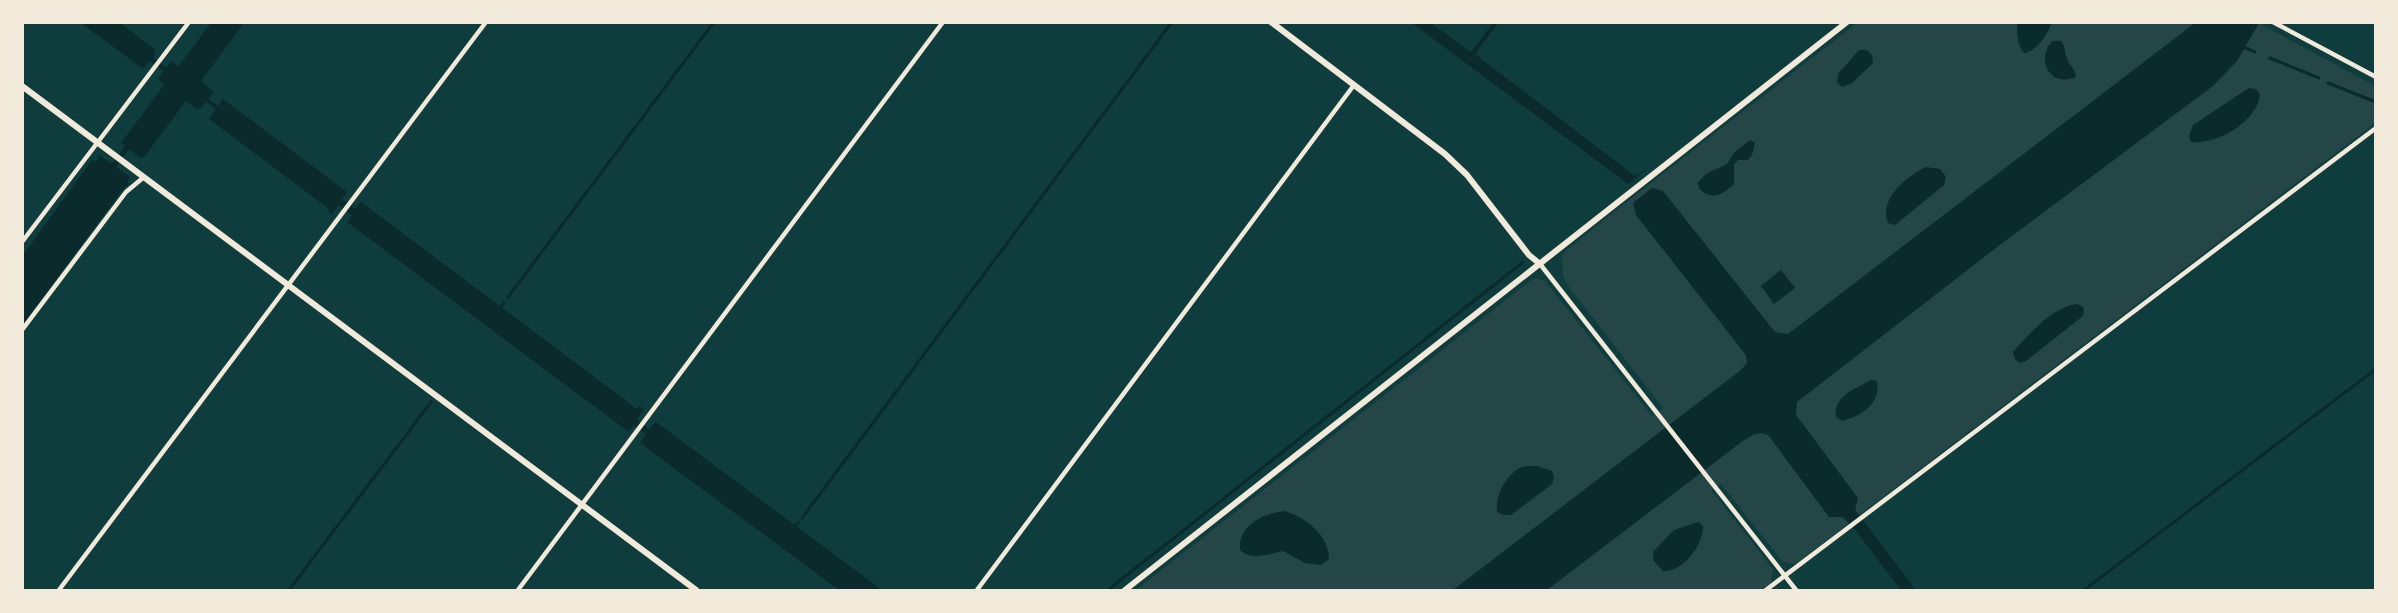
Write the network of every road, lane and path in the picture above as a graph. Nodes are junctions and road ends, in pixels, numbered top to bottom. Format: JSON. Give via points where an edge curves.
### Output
{"nodes":[{"id":1,"x":189,"y":22,"type":"edge"},
{"id":2,"x":486,"y":22,"type":"edge"},
{"id":3,"x":943,"y":22,"type":"edge"},
{"id":4,"x":1271,"y":22,"type":"edge"},
{"id":5,"x":1833,"y":22,"type":"edge"},
{"id":6,"x":1847,"y":22,"type":"edge"},
{"id":7,"x":2273,"y":22,"type":"edge"},
{"id":8,"x":1839,"y":28,"type":"junction"},
{"id":9,"x":2376,"y":77,"type":"edge"},
{"id":10,"x":1354,"y":85,"type":"junction"},
{"id":11,"x":22,"y":86,"type":"edge"},
{"id":12,"x":2376,"y":128,"type":"edge"},
{"id":13,"x":97,"y":142,"type":"junction"},
{"id":14,"x":144,"y":177,"type":"junction"},
{"id":15,"x":22,"y":242,"type":"edge"},
{"id":16,"x":1540,"y":264,"type":"junction"},
{"id":17,"x":288,"y":285,"type":"junction"},
{"id":18,"x":22,"y":330,"type":"edge"},
{"id":19,"x":582,"y":505,"type":"junction"},
{"id":20,"x":1785,"y":576,"type":"junction"},
{"id":21,"x":59,"y":591,"type":"edge"},
{"id":22,"x":518,"y":591,"type":"edge"},
{"id":23,"x":696,"y":591,"type":"edge"},
{"id":24,"x":976,"y":591,"type":"edge"},
{"id":25,"x":1125,"y":591,"type":"edge"},
{"id":26,"x":1766,"y":591,"type":"edge"},
{"id":27,"x":1796,"y":591,"type":"edge"}],
"edges":[{"from":1,"to":13,"type":"street"},
{"from":2,"to":17,"type":"street"},
{"from":3,"to":19,"type":"street"},
{"from":4,"to":10,"type":"street"},
{"from":5,"to":8,"type":"street"},
{"from":6,"to":8,"type":"street"},
{"from":7,"to":9,"type":"street"},
{"from":8,"to":16,"type":"street"},
{"from":10,"to":16,"type":"street","via":[[1467,175]]},
{"from":10,"to":24,"type":"street"},
{"from":11,"to":13,"type":"street"},
{"from":12,"to":20,"type":"street"},
{"from":13,"to":14,"type":"street"},
{"from":13,"to":15,"type":"street"},
{"from":14,"to":17,"type":"street"},
{"from":14,"to":18,"type":"street","via":[[126,192]]},
{"from":16,"to":20,"type":"street"},
{"from":16,"to":25,"type":"street"},
{"from":17,"to":19,"type":"street"},
{"from":17,"to":21,"type":"street"},
{"from":19,"to":22,"type":"street"},
{"from":19,"to":23,"type":"street"},
{"from":20,"to":26,"type":"street"},
{"from":20,"to":27,"type":"street"}]}
